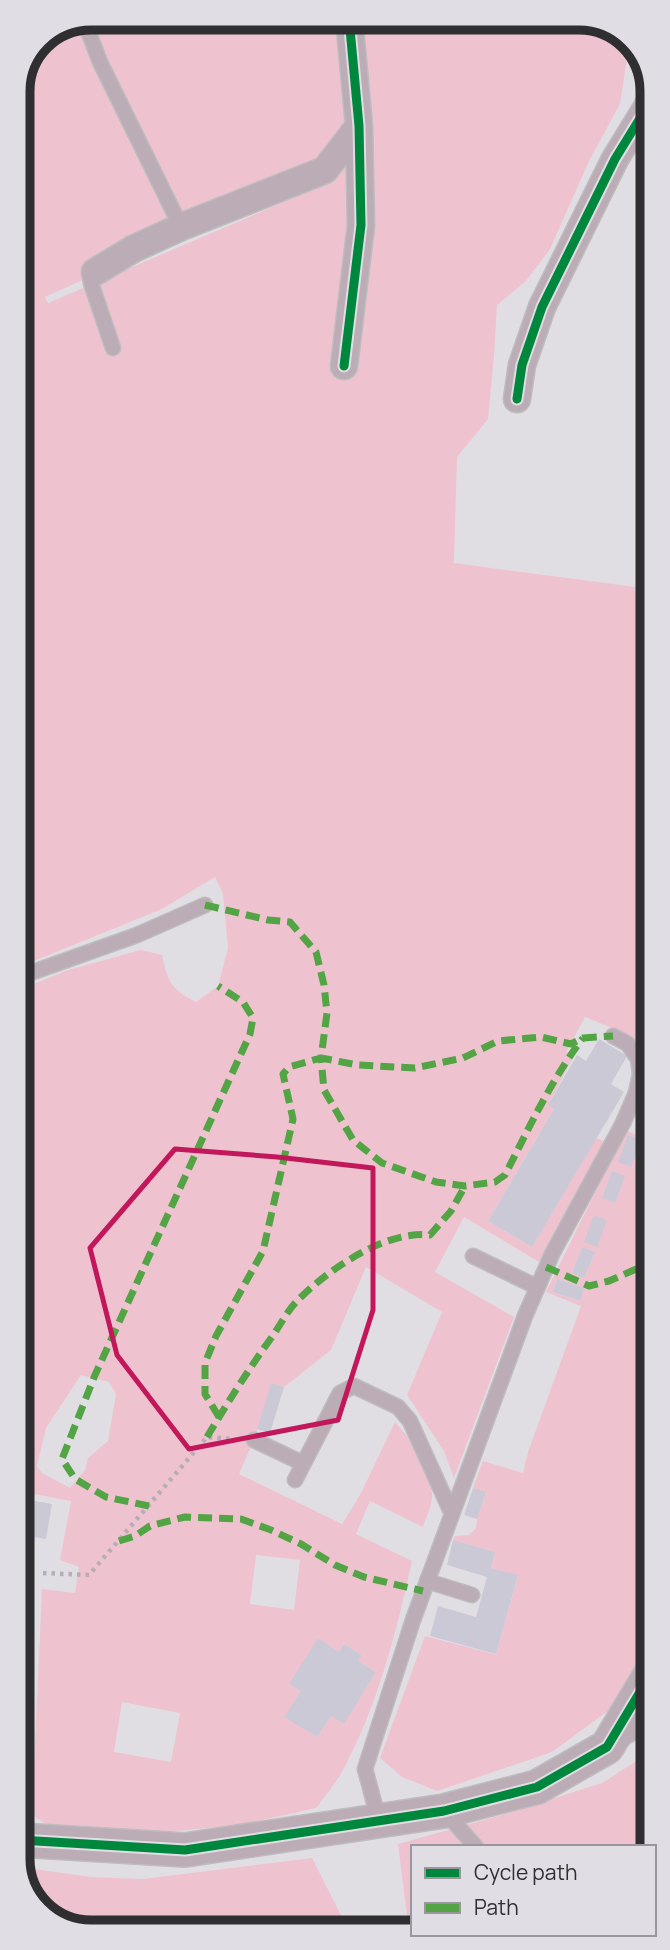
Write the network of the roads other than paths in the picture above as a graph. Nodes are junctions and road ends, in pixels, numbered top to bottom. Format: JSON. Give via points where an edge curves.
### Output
{"nodes":[{"id":1,"x":88,"y":30,"type":"edge"},
{"id":2,"x":350,"y":30,"type":"edge"},
{"id":3,"x":640,"y":118,"type":"edge"},
{"id":4,"x":359,"y":126,"type":"junction"},
{"id":5,"x":181,"y":228,"type":"junction"},
{"id":6,"x":95,"y":272,"type":"joint"},
{"id":7,"x":113,"y":348,"type":"dead end"},
{"id":8,"x":344,"y":366,"type":"dead end"},
{"id":9,"x":517,"y":399,"type":"dead end"},
{"id":10,"x":205,"y":905,"type":"dead end"},
{"id":11,"x":30,"y":973,"type":"edge"},
{"id":12,"x":613,"y":1036,"type":"dead end"},
{"id":13,"x":473,"y":1256,"type":"dead end"},
{"id":14,"x":537,"y":1287,"type":"junction"},
{"id":15,"x":254,"y":1440,"type":"road end"},
{"id":16,"x":302,"y":1463,"type":"junction"},
{"id":17,"x":295,"y":1480,"type":"dead end"},
{"id":18,"x":452,"y":1514,"type":"junction"},
{"id":19,"x":427,"y":1581,"type":"junction"},
{"id":20,"x":472,"y":1595,"type":"dead end"},
{"id":21,"x":640,"y":1692,"type":"edge"},
{"id":22,"x":640,"y":1729,"type":"edge"},
{"id":23,"x":607,"y":1747,"type":"junction"},
{"id":24,"x":444,"y":1811,"type":"junction"},
{"id":25,"x":379,"y":1822,"type":"junction"},
{"id":26,"x":30,"y":1841,"type":"edge"},
{"id":27,"x":473,"y":1845,"type":"edge"}],
"edges":[{"from":1,"to":5,"type":"lane"},
{"from":2,"to":4,"type":"street"},
{"from":3,"to":9,"type":"street","via":[[542,307],[522,365]]},
{"from":4,"to":5,"type":"street","via":[[325,170]]},
{"from":4,"to":8,"type":"street","via":[[361,225]]},
{"from":5,"to":6,"type":"street"},
{"from":6,"to":7,"type":"lane","via":[[90,275],[91,283]]},
{"from":10,"to":11,"type":"lane"},
{"from":12,"to":14,"type":"lane","via":[[628,1044],[638,1059],[636,1093]]},
{"from":13,"to":14,"type":"lane"},
{"from":14,"to":18,"type":"lane"},
{"from":15,"to":16,"type":"lane"},
{"from":16,"to":17,"type":"lane"},
{"from":16,"to":18,"type":"lane","via":[[340,1394],[354,1386],[398,1407],[410,1421]]},
{"from":18,"to":19,"type":"lane"},
{"from":19,"to":20,"type":"lane"},
{"from":19,"to":25,"type":"lane","via":[[365,1769]]},
{"from":21,"to":23,"type":"street"},
{"from":22,"to":23,"type":"lane"},
{"from":23,"to":24,"type":"street","via":[[537,1787]]},
{"from":24,"to":25,"type":"street"},
{"from":24,"to":27,"type":"lane"},
{"from":25,"to":26,"type":"street","via":[[186,1850]]}]}
